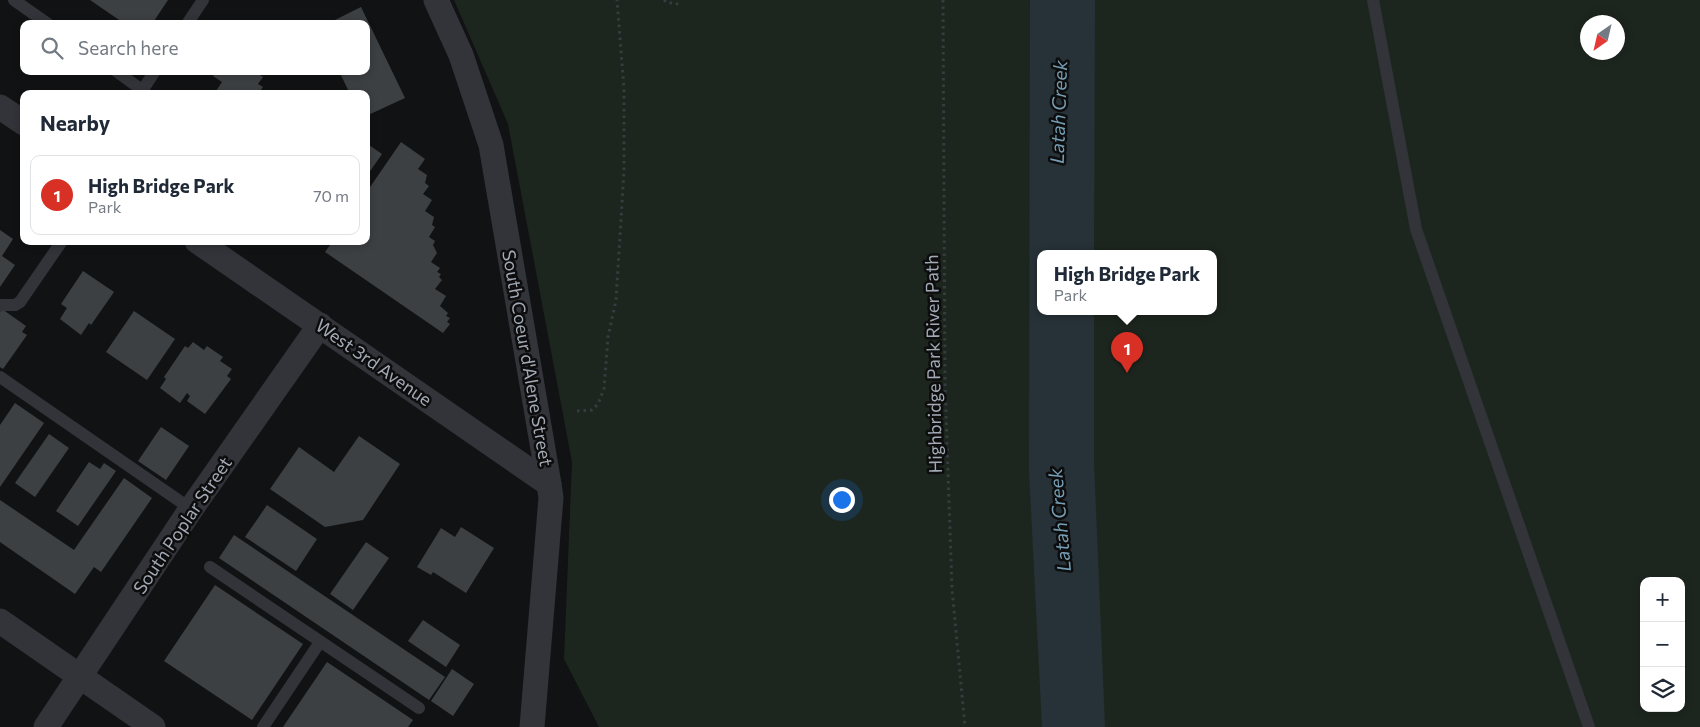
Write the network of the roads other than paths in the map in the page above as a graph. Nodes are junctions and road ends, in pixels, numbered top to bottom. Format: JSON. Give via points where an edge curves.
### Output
{"nodes":[{"id":1,"x":14,"y":0,"type":"edge"},
{"id":2,"x":203,"y":0,"type":"edge"},
{"id":3,"x":436,"y":0,"type":"edge"},
{"id":4,"x":1373,"y":0,"type":"edge"},
{"id":5,"x":42,"y":20,"type":"edge"},
{"id":6,"x":190,"y":20,"type":"edge"},
{"id":7,"x":121,"y":75,"type":"edge"},
{"id":8,"x":152,"y":75,"type":"edge"},
{"id":9,"x":139,"y":90,"type":"edge"},
{"id":10,"x":142,"y":90,"type":"edge"},
{"id":11,"x":0,"y":107,"type":"edge"},
{"id":12,"x":20,"y":120,"type":"edge"},
{"id":13,"x":59,"y":245,"type":"edge"},
{"id":14,"x":203,"y":245,"type":"edge"},
{"id":15,"x":0,"y":305,"type":"edge"},
{"id":16,"x":320,"y":325,"type":"junction"},
{"id":17,"x":0,"y":377,"type":"edge"},
{"id":18,"x":550,"y":484,"type":"junction"},
{"id":19,"x":191,"y":509,"type":"junction"},
{"id":20,"x":210,"y":567,"type":"dead end"},
{"id":21,"x":0,"y":621,"type":"edge"},
{"id":22,"x":320,"y":642,"type":"junction"},
{"id":23,"x":80,"y":677,"type":"junction"},
{"id":24,"x":419,"y":708,"type":"dead end"},
{"id":25,"x":46,"y":727,"type":"edge"},
{"id":26,"x":153,"y":727,"type":"edge"},
{"id":27,"x":262,"y":727,"type":"edge"},
{"id":28,"x":532,"y":727,"type":"edge"},
{"id":29,"x":1589,"y":727,"type":"edge"}],
"edges":[{"from":1,"to":5,"type":"lane"},
{"from":2,"to":6,"type":"lane"},
{"from":3,"to":18,"type":"street","name":"South Coeur d'Alene Street","via":[[461,55],[491,145]]},
{"from":4,"to":29,"type":"lane","via":[[1416,229]]},
{"from":7,"to":9,"type":"lane"},
{"from":8,"to":10,"type":"lane"},
{"from":11,"to":12,"type":"street"},
{"from":13,"to":15,"type":"lane","via":[[20,302]]},
{"from":14,"to":16,"type":"street","name":"West 3rd Avenue"},
{"from":16,"to":18,"type":"street","name":"West 3rd Avenue"},
{"from":16,"to":19,"type":"street","name":"South Poplar Street"},
{"from":17,"to":19,"type":"lane"},
{"from":18,"to":28,"type":"street","name":"South Coeur d'Alene Street"},
{"from":19,"to":23,"type":"street","name":"South Poplar Street"},
{"from":20,"to":22,"type":"lane"},
{"from":21,"to":23,"type":"street"},
{"from":22,"to":24,"type":"lane"},
{"from":22,"to":27,"type":"lane"},
{"from":23,"to":25,"type":"street","name":"South Poplar Street"},
{"from":23,"to":26,"type":"street"}]}
